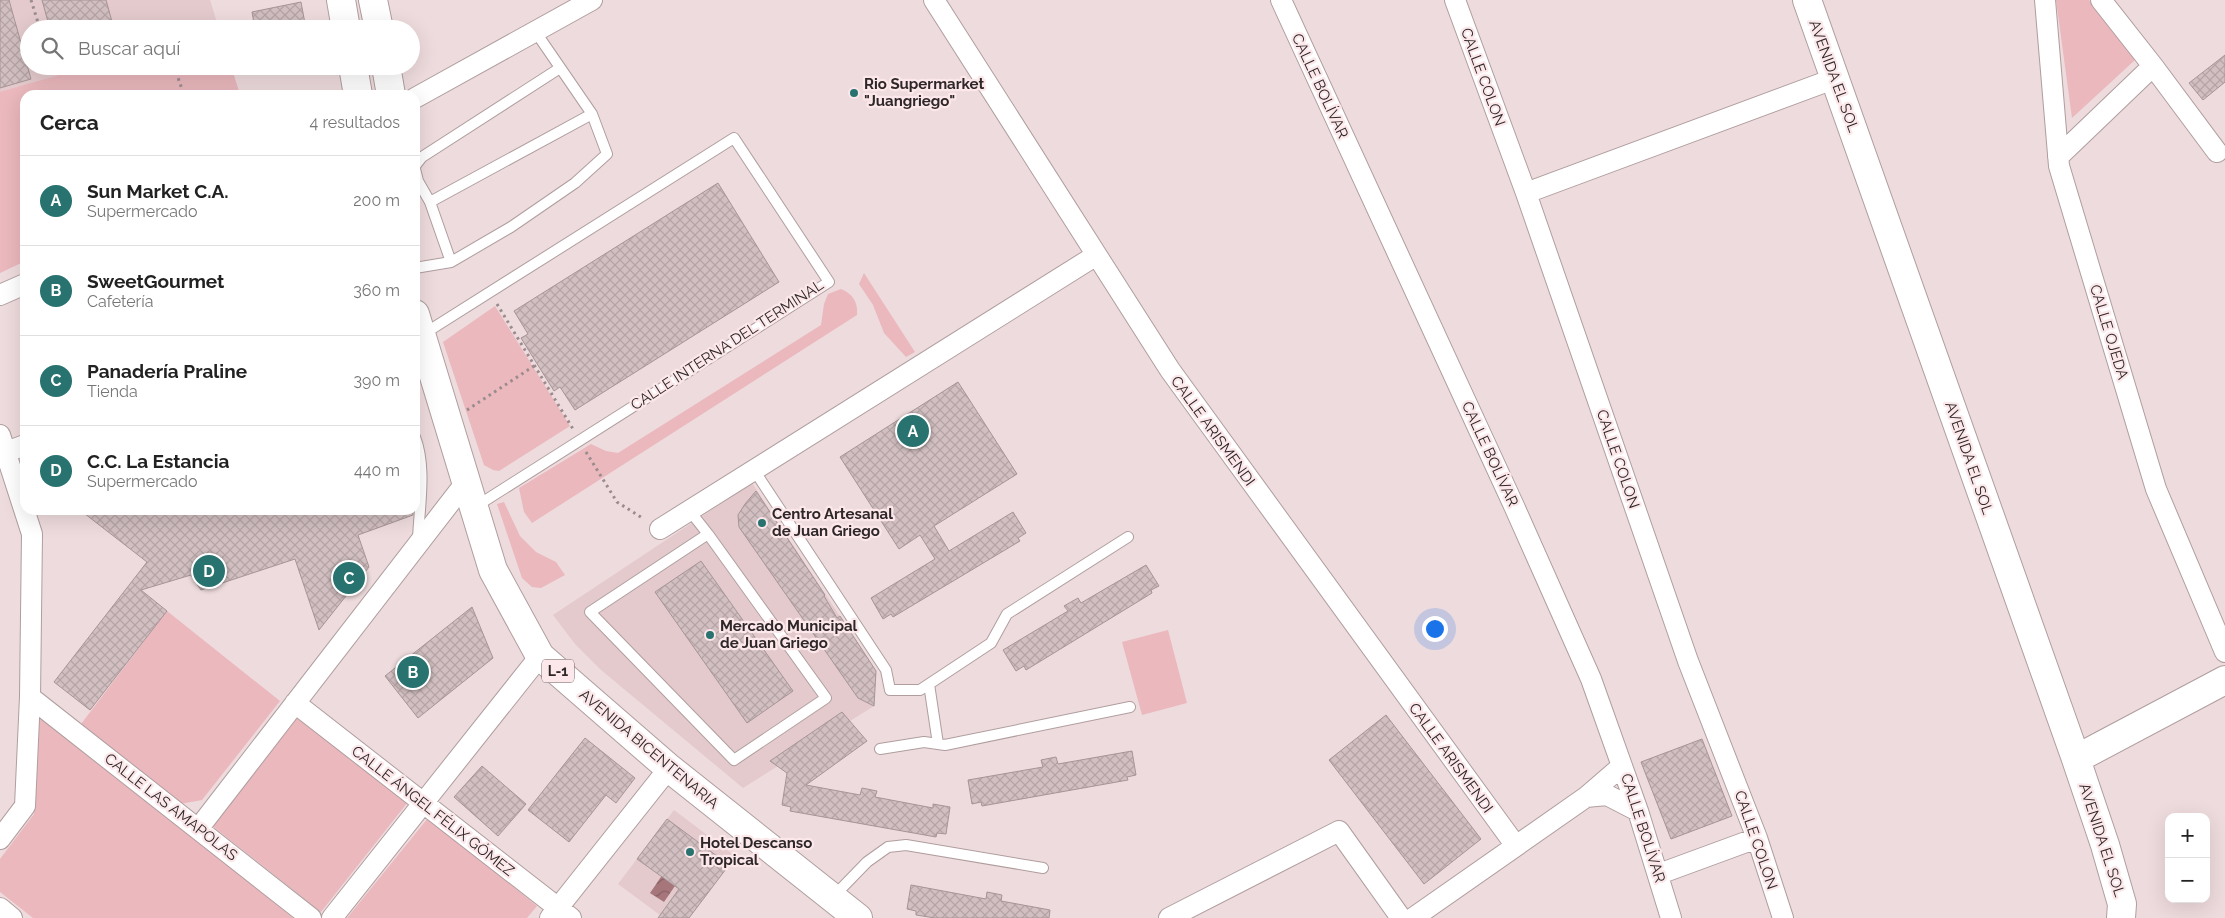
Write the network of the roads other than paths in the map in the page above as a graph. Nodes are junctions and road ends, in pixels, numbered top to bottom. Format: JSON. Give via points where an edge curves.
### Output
{"nodes":[{"id":1,"x":340,"y":0,"type":"edge"},
{"id":2,"x":373,"y":0,"type":"edge"},
{"id":3,"x":592,"y":0,"type":"edge"},
{"id":4,"x":934,"y":0,"type":"edge"},
{"id":5,"x":1281,"y":0,"type":"edge"},
{"id":6,"x":1455,"y":0,"type":"edge"},
{"id":7,"x":1807,"y":0,"type":"edge"},
{"id":8,"x":2045,"y":0,"type":"edge"},
{"id":9,"x":2101,"y":0,"type":"edge"},
{"id":10,"x":344,"y":20,"type":"edge"},
{"id":11,"x":377,"y":20,"type":"edge"},
{"id":12,"x":535,"y":32,"type":"junction"},
{"id":13,"x":2153,"y":66,"type":"junction"},
{"id":14,"x":560,"y":68,"type":"junction"},
{"id":15,"x":355,"y":75,"type":"edge"},
{"id":16,"x":388,"y":75,"type":"edge"},
{"id":17,"x":1836,"y":78,"type":"junction"},
{"id":18,"x":357,"y":90,"type":"edge"},
{"id":19,"x":390,"y":90,"type":"edge"},
{"id":20,"x":420,"y":95,"type":"edge"},
{"id":21,"x":592,"y":114,"type":"junction"},
{"id":22,"x":2217,"y":152,"type":"dead end"},
{"id":23,"x":2058,"y":157,"type":"junction"},
{"id":24,"x":420,"y":160,"type":"edge"},
{"id":25,"x":420,"y":184,"type":"edge"},
{"id":26,"x":1526,"y":193,"type":"junction"},
{"id":27,"x":430,"y":202,"type":"junction"},
{"id":28,"x":1095,"y":256,"type":"junction"},
{"id":29,"x":451,"y":262,"type":"junction"},
{"id":30,"x":420,"y":267,"type":"edge"},
{"id":31,"x":20,"y":286,"type":"edge"},
{"id":32,"x":0,"y":295,"type":"edge"},
{"id":33,"x":420,"y":319,"type":"edge"},
{"id":34,"x":420,"y":330,"type":"edge"},
{"id":35,"x":3,"y":443,"type":"edge"},
{"id":36,"x":20,"y":445,"type":"edge"},
{"id":37,"x":420,"y":463,"type":"edge"},
{"id":38,"x":754,"y":470,"type":"junction"},
{"id":39,"x":466,"y":482,"type":"junction"},
{"id":40,"x":20,"y":496,"type":"edge"},
{"id":41,"x":420,"y":497,"type":"edge"},
{"id":42,"x":474,"y":508,"type":"junction"},
{"id":43,"x":690,"y":510,"type":"junction"},
{"id":44,"x":26,"y":515,"type":"edge"},
{"id":45,"x":419,"y":515,"type":"edge"},
{"id":46,"x":660,"y":529,"type":"road end"},
{"id":47,"x":708,"y":534,"type":"junction"},
{"id":48,"x":1128,"y":537,"type":"dead end"},
{"id":49,"x":418,"y":545,"type":"junction"},
{"id":50,"x":2225,"y":652,"type":"edge"},
{"id":51,"x":540,"y":656,"type":"junction"},
{"id":52,"x":2225,"y":680,"type":"edge"},
{"id":53,"x":929,"y":684,"type":"junction"},
{"id":54,"x":30,"y":697,"type":"junction"},
{"id":55,"x":295,"y":703,"type":"junction"},
{"id":56,"x":1130,"y":707,"type":"dead end"},
{"id":57,"x":938,"y":744,"type":"junction"},
{"id":58,"x":880,"y":749,"type":"dead end"},
{"id":59,"x":2076,"y":759,"type":"junction"},
{"id":60,"x":1622,"y":766,"type":"junction"},
{"id":61,"x":668,"y":768,"type":"junction"},
{"id":62,"x":1586,"y":796,"type":"junction"},
{"id":63,"x":424,"y":803,"type":"junction"},
{"id":64,"x":1638,"y":811,"type":"junction"},
{"id":65,"x":198,"y":829,"type":"junction"},
{"id":66,"x":1757,"y":838,"type":"junction"},
{"id":67,"x":0,"y":839,"type":"edge"},
{"id":68,"x":1516,"y":846,"type":"junction"},
{"id":69,"x":1043,"y":868,"type":"dead end"},
{"id":70,"x":1659,"y":874,"type":"junction"},
{"id":71,"x":833,"y":898,"type":"junction"},
{"id":72,"x":0,"y":908,"type":"edge"},
{"id":73,"x":560,"y":915,"type":"edge"},
{"id":74,"x":12,"y":918,"type":"edge"},
{"id":75,"x":311,"y":918,"type":"edge"},
{"id":76,"x":332,"y":918,"type":"edge"},
{"id":77,"x":858,"y":918,"type":"edge"},
{"id":78,"x":1169,"y":918,"type":"edge"},
{"id":79,"x":1401,"y":918,"type":"edge"},
{"id":80,"x":1413,"y":918,"type":"edge"},
{"id":81,"x":1671,"y":918,"type":"edge"},
{"id":82,"x":1783,"y":918,"type":"edge"},
{"id":83,"x":2120,"y":918,"type":"edge"}],
"edges":[{"from":1,"to":10,"type":"street"},
{"from":2,"to":11,"type":"street"},
{"from":3,"to":12,"type":"street"},
{"from":4,"to":28,"type":"street","name":"CALLE ARISMENDI"},
{"from":5,"to":60,"type":"street","name":"CALLE BOLÍVAR","via":[[1575,642]]},
{"from":6,"to":26,"type":"street","name":"CALLE COLON"},
{"from":7,"to":17,"type":"street","name":"AVENIDA EL SOL"},
{"from":8,"to":23,"type":"street","name":"CALLE OJEDA"},
{"from":9,"to":13,"type":"street"},
{"from":12,"to":14,"type":"lane"},
{"from":12,"to":20,"type":"street"},
{"from":13,"to":22,"type":"street"},
{"from":13,"to":23,"type":"street"},
{"from":14,"to":21,"type":"lane"},
{"from":14,"to":24,"type":"lane"},
{"from":15,"to":18,"type":"street"},
{"from":16,"to":19,"type":"street"},
{"from":17,"to":26,"type":"street"},
{"from":17,"to":59,"type":"street","name":"AVENIDA EL SOL"},
{"from":21,"to":27,"type":"lane"},
{"from":21,"to":29,"type":"lane","via":[[607,154],[575,183]]},
{"from":23,"to":50,"type":"street","name":"CALLE OJEDA","via":[[2156,490]]},
{"from":25,"to":27,"type":"lane"},
{"from":26,"to":66,"type":"street","name":"CALLE COLON","via":[[1688,661]]},
{"from":27,"to":29,"type":"lane"},
{"from":28,"to":38,"type":"street"},
{"from":28,"to":68,"type":"street","name":"CALLE ARISMENDI","via":[[1170,370]]},
{"from":29,"to":30,"type":"lane"},
{"from":31,"to":32,"type":"street"},
{"from":33,"to":42,"type":"lane","name":"CALLE INTERNA DEL TERMINAL","via":[[490,292],[734,138],[829,282]]},
{"from":34,"to":39,"type":"street","name":"AVENIDA BICENTENARIA","number":"L-1"},
{"from":35,"to":36,"type":"street"},
{"from":35,"to":40,"type":"street"},
{"from":37,"to":41,"type":"lane"},
{"from":38,"to":43,"type":"street"},
{"from":38,"to":53,"type":"lane","via":[[886,670],[890,690],[920,690]]},
{"from":39,"to":42,"type":"street","name":"AVENIDA BICENTENARIA","number":"L-1"},
{"from":39,"to":49,"type":"street"},
{"from":42,"to":51,"type":"street","name":"AVENIDA BICENTENARIA","number":"L-1","via":[[493,570]]},
{"from":43,"to":46,"type":"street"},
{"from":43,"to":47,"type":"lane"},
{"from":44,"to":54,"type":"street","via":[[32,534]]},
{"from":45,"to":49,"type":"lane"},
{"from":47,"to":47,"type":"lane","via":[[826,698],[734,760],[590,612]]},
{"from":48,"to":53,"type":"lane","via":[[1007,614],[991,643]]},
{"from":49,"to":55,"type":"street"},
{"from":51,"to":61,"type":"street","name":"AVENIDA BICENTENARIA","number":"L-1"},
{"from":51,"to":63,"type":"street"},
{"from":52,"to":59,"type":"street"},
{"from":53,"to":57,"type":"lane"},
{"from":54,"to":65,"type":"street","name":"CALLE LAS AMAPOLAS"},
{"from":54,"to":67,"type":"street","via":[[25,806]]},
{"from":55,"to":63,"type":"street","name":"CALLE ÁNGEL FÉLIX GÓMEZ"},
{"from":55,"to":65,"type":"street"},
{"from":56,"to":57,"type":"lane"},
{"from":57,"to":58,"type":"lane","via":[[924,742]]},
{"from":59,"to":83,"type":"street","name":"AVENIDA EL SOL","via":[[2122,904]]},
{"from":60,"to":62,"type":"street"},
{"from":60,"to":64,"type":"street","name":"CALLE BOLÍVAR"},
{"from":61,"to":71,"type":"street","name":"AVENIDA BICENTENARIA","number":"L-1"},
{"from":61,"to":73,"type":"street"},
{"from":62,"to":64,"type":"street","via":[[1607,795]]},
{"from":62,"to":68,"type":"street"},
{"from":63,"to":73,"type":"street","name":"CALLE ÁNGEL FÉLIX GÓMEZ"},
{"from":63,"to":76,"type":"street"},
{"from":64,"to":70,"type":"street","name":"CALLE BOLÍVAR"},
{"from":65,"to":75,"type":"street","name":"CALLE LAS AMAPOLAS"},
{"from":66,"to":70,"type":"street"},
{"from":66,"to":82,"type":"street","name":"CALLE COLON"},
{"from":68,"to":80,"type":"street"},
{"from":69,"to":71,"type":"lane","via":[[906,845],[888,847],[867,862]]},
{"from":70,"to":81,"type":"street","name":"CALLE BOLÍVAR"},
{"from":71,"to":77,"type":"street","name":"AVENIDA BICENTENARIA","number":"L-1"},
{"from":72,"to":74,"type":"street"},
{"from":78,"to":79,"type":"street","via":[[1339,832]]}]}
